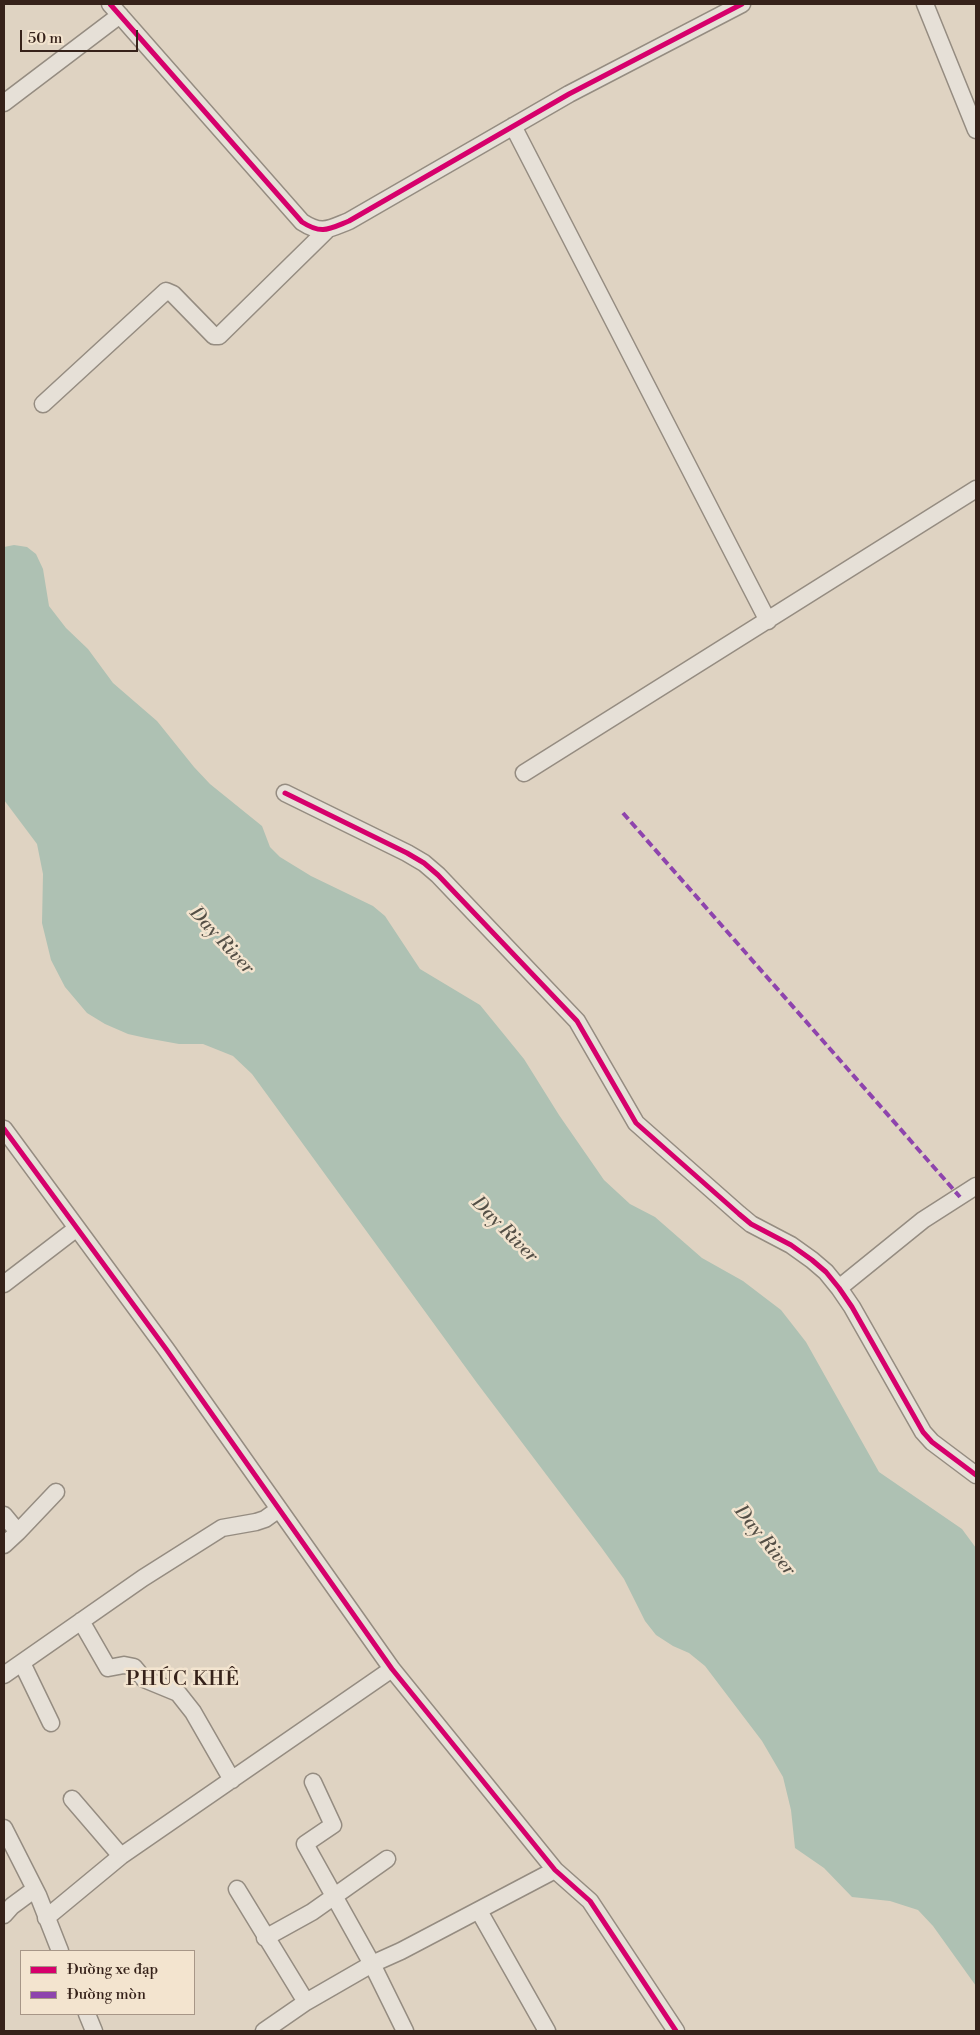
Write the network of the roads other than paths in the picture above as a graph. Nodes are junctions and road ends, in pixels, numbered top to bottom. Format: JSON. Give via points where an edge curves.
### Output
{"nodes":[{"id":1,"x":742,"y":4,"type":"edge"},
{"id":2,"x":926,"y":4,"type":"edge"},
{"id":3,"x":115,"y":10,"type":"edge"},
{"id":4,"x":4,"y":103,"type":"edge"},
{"id":5,"x":512,"y":126,"type":"junction"},
{"id":6,"x":976,"y":130,"type":"edge"},
{"id":7,"x":328,"y":229,"type":"junction"},
{"id":8,"x":43,"y":404,"type":"dead end"},
{"id":9,"x":976,"y":489,"type":"edge"},
{"id":10,"x":768,"y":621,"type":"junction"},
{"id":11,"x":524,"y":773,"type":"dead end"},
{"id":12,"x":285,"y":793,"type":"dead end"},
{"id":13,"x":4,"y":1129,"type":"edge"},
{"id":14,"x":976,"y":1186,"type":"edge"},
{"id":15,"x":77,"y":1228,"type":"junction"},
{"id":16,"x":4,"y":1284,"type":"edge"},
{"id":17,"x":839,"y":1288,"type":"junction"},
{"id":18,"x":976,"y":1475,"type":"edge"},
{"id":19,"x":56,"y":1492,"type":"dead end"},
{"id":20,"x":279,"y":1509,"type":"junction"},
{"id":21,"x":4,"y":1515,"type":"edge"},
{"id":22,"x":18,"y":1532,"type":"junction"},
{"id":23,"x":4,"y":1545,"type":"edge"},
{"id":24,"x":81,"y":1621,"type":"junction"},
{"id":25,"x":22,"y":1663,"type":"junction"},
{"id":26,"x":392,"y":1669,"type":"junction"},
{"id":27,"x":4,"y":1675,"type":"edge"},
{"id":28,"x":51,"y":1723,"type":"dead end"},
{"id":29,"x":232,"y":1780,"type":"junction"},
{"id":30,"x":313,"y":1782,"type":"dead end"},
{"id":31,"x":72,"y":1799,"type":"dead end"},
{"id":32,"x":4,"y":1828,"type":"edge"},
{"id":33,"x":121,"y":1856,"type":"junction"},
{"id":34,"x":387,"y":1859,"type":"dead end"},
{"id":35,"x":555,"y":1870,"type":"junction"},
{"id":36,"x":237,"y":1889,"type":"dead end"},
{"id":37,"x":35,"y":1890,"type":"junction"},
{"id":38,"x":334,"y":1897,"type":"junction"},
{"id":39,"x":479,"y":1910,"type":"junction"},
{"id":40,"x":4,"y":1916,"type":"edge"},
{"id":41,"x":46,"y":1918,"type":"junction"},
{"id":42,"x":266,"y":1938,"type":"junction"},
{"id":43,"x":60,"y":1950,"type":"edge"},
{"id":44,"x":372,"y":1964,"type":"junction"},
{"id":45,"x":306,"y":2002,"type":"junction"},
{"id":46,"x":87,"y":2015,"type":"edge"},
{"id":47,"x":94,"y":2031,"type":"edge"},
{"id":48,"x":264,"y":2031,"type":"edge"},
{"id":49,"x":405,"y":2031,"type":"edge"},
{"id":50,"x":547,"y":2031,"type":"edge"},
{"id":51,"x":676,"y":2031,"type":"edge"}],
"edges":[{"from":1,"to":5,"type":"street"},
{"from":2,"to":6,"type":"street"},
{"from":3,"to":4,"type":"street"},
{"from":3,"to":7,"type":"street","via":[[302,222],[313,229]]},
{"from":5,"to":7,"type":"street","via":[[349,221]]},
{"from":5,"to":10,"type":"street"},
{"from":7,"to":8,"type":"street","via":[[219,336],[214,336],[169,291]]},
{"from":9,"to":10,"type":"street"},
{"from":10,"to":11,"type":"street"},
{"from":12,"to":17,"type":"street","via":[[407,853],[438,875],[577,1021],[636,1123],[738,1214],[812,1260]]},
{"from":13,"to":15,"type":"street"},
{"from":14,"to":17,"type":"street","via":[[923,1220]]},
{"from":15,"to":16,"type":"street"},
{"from":15,"to":20,"type":"street"},
{"from":17,"to":18,"type":"street","via":[[923,1432]]},
{"from":19,"to":22,"type":"street"},
{"from":20,"to":24,"type":"street","via":[[256,1522],[222,1528]]},
{"from":20,"to":26,"type":"street"},
{"from":21,"to":22,"type":"street"},
{"from":22,"to":23,"type":"street"},
{"from":24,"to":25,"type":"street"},
{"from":24,"to":29,"type":"street","via":[[108,1668],[134,1666],[144,1679],[178,1693],[193,1712]]},
{"from":25,"to":27,"type":"street"},
{"from":25,"to":28,"type":"street"},
{"from":26,"to":29,"type":"street"},
{"from":26,"to":35,"type":"street"},
{"from":29,"to":33,"type":"street"},
{"from":30,"to":38,"type":"street","via":[[333,1825],[305,1844]]},
{"from":31,"to":33,"type":"street"},
{"from":32,"to":37,"type":"street"},
{"from":33,"to":41,"type":"street"},
{"from":34,"to":38,"type":"street"},
{"from":35,"to":39,"type":"street"},
{"from":35,"to":51,"type":"street","via":[[590,1901]]},
{"from":36,"to":42,"type":"street"},
{"from":37,"to":40,"type":"street","via":[[12,1906]]},
{"from":37,"to":41,"type":"street"},
{"from":38,"to":42,"type":"street"},
{"from":38,"to":44,"type":"street"},
{"from":39,"to":44,"type":"street"},
{"from":39,"to":50,"type":"street"},
{"from":41,"to":43,"type":"street"},
{"from":42,"to":45,"type":"street"},
{"from":44,"to":45,"type":"street"},
{"from":44,"to":49,"type":"street"},
{"from":45,"to":48,"type":"street"},
{"from":46,"to":47,"type":"street"}]}
